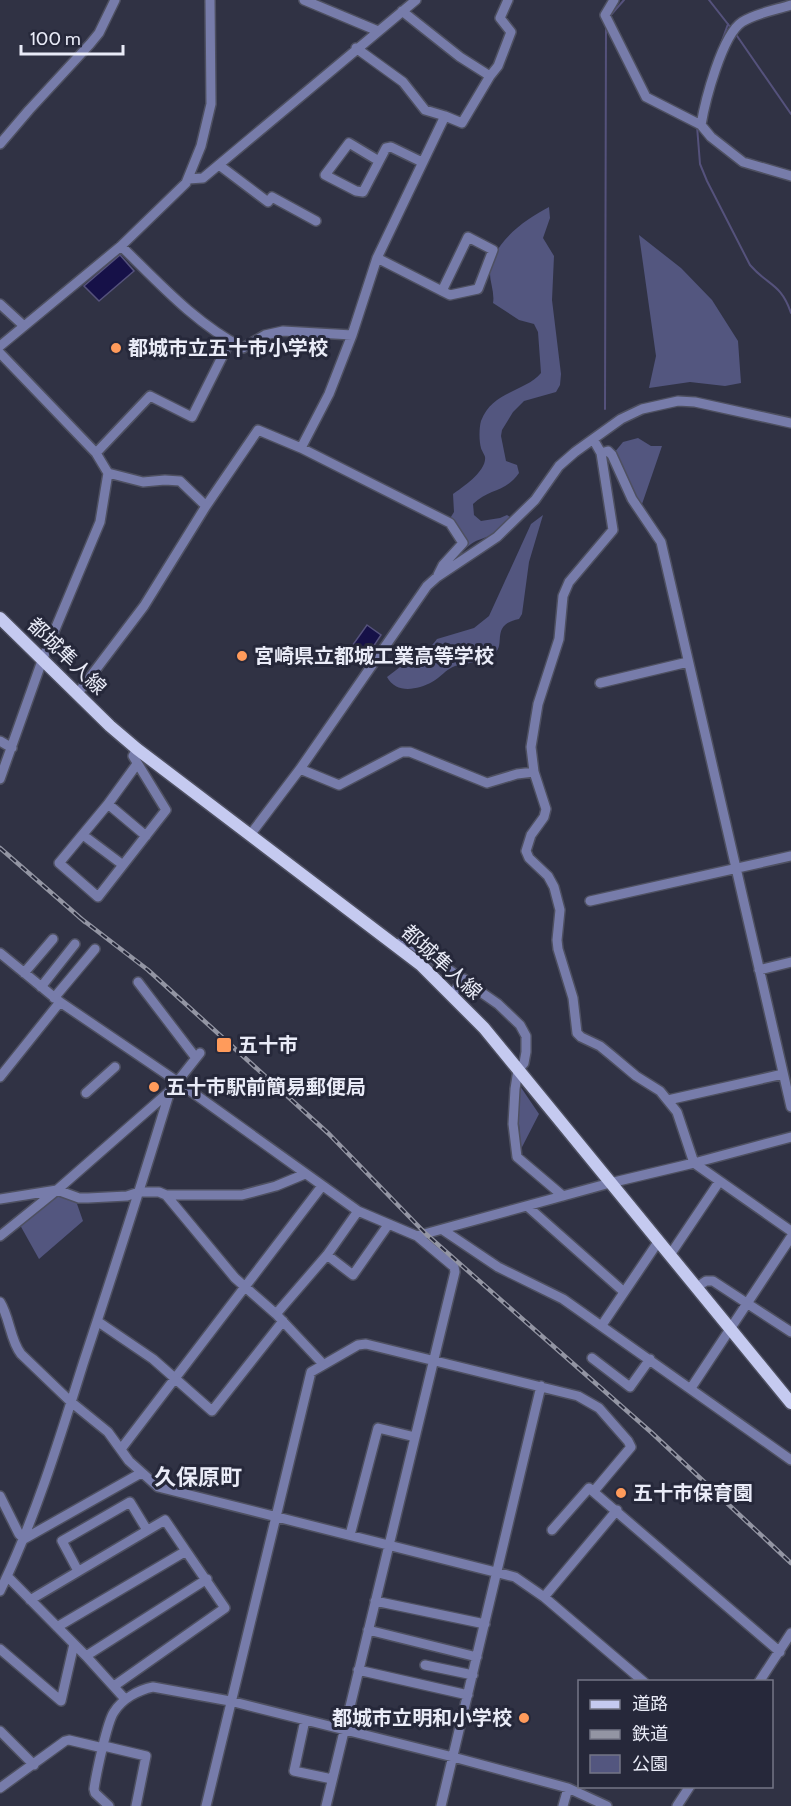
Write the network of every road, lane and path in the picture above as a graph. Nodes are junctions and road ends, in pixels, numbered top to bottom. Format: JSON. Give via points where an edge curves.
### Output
{"nodes":[{"id":1,"x":115,"y":0,"type":"edge"},
{"id":2,"x":210,"y":0,"type":"edge"},
{"id":3,"x":304,"y":0,"type":"edge"},
{"id":4,"x":416,"y":0,"type":"edge"},
{"id":5,"x":508,"y":0,"type":"edge"},
{"id":6,"x":614,"y":0,"type":"edge"},
{"id":7,"x":791,"y":5,"type":"edge"},
{"id":8,"x":402,"y":11,"type":"junction"},
{"id":9,"x":378,"y":31,"type":"junction"},
{"id":10,"x":356,"y":48,"type":"junction"},
{"id":11,"x":490,"y":76,"type":"junction"},
{"id":12,"x":445,"y":116,"type":"junction"},
{"id":13,"x":701,"y":125,"type":"junction"},
{"id":14,"x":0,"y":144,"type":"edge"},
{"id":15,"x":379,"y":161,"type":"junction"},
{"id":16,"x":422,"y":162,"type":"junction"},
{"id":17,"x":219,"y":165,"type":"junction"},
{"id":18,"x":791,"y":176,"type":"edge"},
{"id":19,"x":188,"y":179,"type":"junction"},
{"id":20,"x":316,"y":221,"type":"dead end"},
{"id":21,"x":121,"y":246,"type":"junction"},
{"id":22,"x":377,"y":258,"type":"junction"},
{"id":23,"x":442,"y":291,"type":"junction"},
{"id":24,"x":0,"y":304,"type":"edge"},
{"id":25,"x":24,"y":326,"type":"junction"},
{"id":26,"x":352,"y":335,"type":"junction"},
{"id":27,"x":230,"y":340,"type":"junction"},
{"id":28,"x":0,"y":345,"type":"edge"},
{"id":29,"x":0,"y":353,"type":"edge"},
{"id":30,"x":791,"y":423,"type":"edge"},
{"id":31,"x":593,"y":439,"type":"junction"},
{"id":32,"x":301,"y":448,"type":"junction"},
{"id":33,"x":96,"y":453,"type":"junction"},
{"id":34,"x":601,"y":453,"type":"junction"},
{"id":35,"x":108,"y":473,"type":"junction"},
{"id":36,"x":206,"y":506,"type":"junction"},
{"id":37,"x":436,"y":577,"type":"junction"},
{"id":38,"x":0,"y":618,"type":"edge"},
{"id":39,"x":43,"y":658,"type":"junction"},
{"id":40,"x":688,"y":662,"type":"junction"},
{"id":41,"x":600,"y":683,"type":"dead end"},
{"id":42,"x":78,"y":693,"type":"junction"},
{"id":43,"x":0,"y":741,"type":"edge"},
{"id":44,"x":12,"y":748,"type":"junction"},
{"id":45,"x":137,"y":749,"type":"junction"},
{"id":46,"x":3,"y":762,"type":"edge"},
{"id":47,"x":137,"y":764,"type":"junction"},
{"id":48,"x":300,"y":769,"type":"junction"},
{"id":49,"x":534,"y":772,"type":"junction"},
{"id":50,"x":0,"y":779,"type":"edge"},
{"id":51,"x":108,"y":804,"type":"junction"},
{"id":52,"x":82,"y":834,"type":"junction"},
{"id":53,"x":250,"y":835,"type":"junction"},
{"id":54,"x":146,"y":836,"type":"junction"},
{"id":55,"x":791,"y":856,"type":"edge"},
{"id":56,"x":123,"y":865,"type":"junction"},
{"id":57,"x":735,"y":867,"type":"junction"},
{"id":58,"x":590,"y":901,"type":"dead end"},
{"id":59,"x":54,"y":939,"type":"dead end"},
{"id":60,"x":75,"y":944,"type":"dead end"},
{"id":61,"x":395,"y":945,"type":"junction"},
{"id":62,"x":95,"y":949,"type":"dead end"},
{"id":63,"x":0,"y":953,"type":"edge"},
{"id":64,"x":791,"y":962,"type":"edge"},
{"id":65,"x":759,"y":970,"type":"junction"},
{"id":66,"x":24,"y":974,"type":"junction"},
{"id":67,"x":464,"y":979,"type":"junction"},
{"id":68,"x":138,"y":982,"type":"dead end"},
{"id":69,"x":40,"y":987,"type":"junction"},
{"id":70,"x":452,"y":994,"type":"junction"},
{"id":71,"x":57,"y":1000,"type":"junction"},
{"id":72,"x":115,"y":1067,"type":"dead end"},
{"id":73,"x":518,"y":1070,"type":"junction"},
{"id":74,"x":783,"y":1074,"type":"junction"},
{"id":75,"x":0,"y":1077,"type":"edge"},
{"id":76,"x":178,"y":1082,"type":"junction"},
{"id":77,"x":170,"y":1091,"type":"junction"},
{"id":78,"x":86,"y":1093,"type":"dead end"},
{"id":79,"x":668,"y":1100,"type":"junction"},
{"id":80,"x":791,"y":1105,"type":"edge"},
{"id":81,"x":791,"y":1137,"type":"edge"},
{"id":82,"x":694,"y":1163,"type":"junction"},
{"id":83,"x":305,"y":1174,"type":"junction"},
{"id":84,"x":719,"y":1182,"type":"junction"},
{"id":85,"x":610,"y":1183,"type":"junction"},
{"id":86,"x":322,"y":1186,"type":"junction"},
{"id":87,"x":57,"y":1190,"type":"junction"},
{"id":88,"x":139,"y":1192,"type":"junction"},
{"id":89,"x":166,"y":1196,"type":"junction"},
{"id":90,"x":563,"y":1196,"type":"junction"},
{"id":91,"x":0,"y":1199,"type":"edge"},
{"id":92,"x":527,"y":1206,"type":"junction"},
{"id":93,"x":358,"y":1211,"type":"junction"},
{"id":94,"x":388,"y":1225,"type":"junction"},
{"id":95,"x":443,"y":1230,"type":"junction"},
{"id":96,"x":791,"y":1231,"type":"edge"},
{"id":97,"x":0,"y":1236,"type":"edge"},
{"id":98,"x":417,"y":1236,"type":"junction"},
{"id":99,"x":791,"y":1237,"type":"edge"},
{"id":100,"x":658,"y":1242,"type":"junction"},
{"id":101,"x":327,"y":1255,"type":"junction"},
{"id":102,"x":670,"y":1255,"type":"junction"},
{"id":103,"x":697,"y":1287,"type":"junction"},
{"id":104,"x":245,"y":1288,"type":"junction"},
{"id":105,"x":624,"y":1292,"type":"junction"},
{"id":106,"x":0,"y":1302,"type":"edge"},
{"id":107,"x":747,"y":1304,"type":"junction"},
{"id":108,"x":279,"y":1317,"type":"junction"},
{"id":109,"x":97,"y":1321,"type":"junction"},
{"id":110,"x":602,"y":1325,"type":"junction"},
{"id":111,"x":730,"y":1330,"type":"junction"},
{"id":112,"x":791,"y":1332,"type":"edge"},
{"id":113,"x":592,"y":1358,"type":"dead end"},
{"id":114,"x":650,"y":1359,"type":"junction"},
{"id":115,"x":433,"y":1360,"type":"junction"},
{"id":116,"x":323,"y":1364,"type":"junction"},
{"id":117,"x":175,"y":1380,"type":"junction"},
{"id":118,"x":541,"y":1386,"type":"junction"},
{"id":119,"x":691,"y":1388,"type":"junction"},
{"id":120,"x":71,"y":1402,"type":"junction"},
{"id":121,"x":791,"y":1403,"type":"edge"},
{"id":122,"x":415,"y":1437,"type":"junction"},
{"id":123,"x":121,"y":1449,"type":"junction"},
{"id":124,"x":791,"y":1460,"type":"edge"},
{"id":125,"x":141,"y":1473,"type":"junction"},
{"id":126,"x":594,"y":1491,"type":"junction"},
{"id":127,"x":0,"y":1496,"type":"edge"},
{"id":128,"x":617,"y":1510,"type":"junction"},
{"id":129,"x":276,"y":1517,"type":"junction"},
{"id":130,"x":147,"y":1530,"type":"junction"},
{"id":131,"x":552,"y":1530,"type":"dead end"},
{"id":132,"x":350,"y":1535,"type":"junction"},
{"id":133,"x":24,"y":1539,"type":"junction"},
{"id":134,"x":389,"y":1544,"type":"junction"},
{"id":135,"x":186,"y":1551,"type":"junction"},
{"id":136,"x":78,"y":1571,"type":"junction"},
{"id":137,"x":498,"y":1572,"type":"junction"},
{"id":138,"x":7,"y":1576,"type":"junction"},
{"id":139,"x":207,"y":1579,"type":"junction"},
{"id":140,"x":0,"y":1591,"type":"edge"},
{"id":141,"x":544,"y":1597,"type":"junction"},
{"id":142,"x":30,"y":1600,"type":"junction"},
{"id":143,"x":375,"y":1601,"type":"junction"},
{"id":144,"x":485,"y":1624,"type":"junction"},
{"id":145,"x":57,"y":1627,"type":"junction"},
{"id":146,"x":368,"y":1630,"type":"junction"},
{"id":147,"x":791,"y":1633,"type":"edge"},
{"id":148,"x":74,"y":1644,"type":"junction"},
{"id":149,"x":0,"y":1649,"type":"edge"},
{"id":150,"x":780,"y":1652,"type":"junction"},
{"id":151,"x":86,"y":1656,"type":"junction"},
{"id":152,"x":477,"y":1657,"type":"junction"},
{"id":153,"x":425,"y":1665,"type":"dead end"},
{"id":154,"x":358,"y":1670,"type":"junction"},
{"id":155,"x":473,"y":1675,"type":"junction"},
{"id":156,"x":642,"y":1680,"type":"edge"},
{"id":157,"x":760,"y":1680,"type":"edge"},
{"id":158,"x":114,"y":1686,"type":"junction"},
{"id":159,"x":468,"y":1695,"type":"junction"},
{"id":160,"x":125,"y":1699,"type":"junction"},
{"id":161,"x":230,"y":1701,"type":"junction"},
{"id":162,"x":305,"y":1720,"type":"junction"},
{"id":163,"x":344,"y":1730,"type":"junction"},
{"id":164,"x":0,"y":1731,"type":"edge"},
{"id":165,"x":104,"y":1747,"type":"junction"},
{"id":166,"x":453,"y":1757,"type":"junction"},
{"id":167,"x":34,"y":1765,"type":"junction"},
{"id":168,"x":332,"y":1779,"type":"junction"},
{"id":169,"x":0,"y":1788,"type":"edge"},
{"id":170,"x":568,"y":1788,"type":"junction"},
{"id":171,"x":689,"y":1788,"type":"edge"},
{"id":172,"x":109,"y":1806,"type":"edge"},
{"id":173,"x":136,"y":1806,"type":"edge"},
{"id":174,"x":206,"y":1806,"type":"edge"},
{"id":175,"x":326,"y":1806,"type":"edge"},
{"id":176,"x":441,"y":1806,"type":"edge"},
{"id":177,"x":563,"y":1806,"type":"edge"},
{"id":178,"x":607,"y":1806,"type":"edge"},
{"id":179,"x":677,"y":1806,"type":"edge"}],
"edges":[{"from":1,"to":14,"type":"street","via":[[99,33]]},
{"from":2,"to":19,"type":"street","via":[[211,104]]},
{"from":3,"to":9,"type":"street"},
{"from":4,"to":8,"type":"street"},
{"from":5,"to":11,"type":"street","via":[[500,18],[511,32]]},
{"from":6,"to":13,"type":"street","via":[[608,19],[646,97]]},
{"from":7,"to":13,"type":"street","via":[[749,18],[728,38]]},
{"from":8,"to":9,"type":"street"},
{"from":8,"to":11,"type":"street"},
{"from":9,"to":10,"type":"street"},
{"from":10,"to":12,"type":"street","via":[[403,82],[425,110]]},
{"from":10,"to":17,"type":"street"},
{"from":11,"to":12,"type":"street","via":[[462,123]]},
{"from":12,"to":16,"type":"street"},
{"from":13,"to":18,"type":"street","via":[[743,162]]},
{"from":15,"to":15,"type":"street","via":[[363,192],[325,176],[349,143]]},
{"from":15,"to":16,"type":"street","via":[[386,148],[391,147]]},
{"from":16,"to":22,"type":"street"},
{"from":17,"to":19,"type":"street","via":[[202,178]]},
{"from":17,"to":20,"type":"street","via":[[268,202],[272,197]]},
{"from":19,"to":21,"type":"street"},
{"from":21,"to":25,"type":"street"},
{"from":21,"to":27,"type":"street","via":[[183,308]]},
{"from":22,"to":23,"type":"street"},
{"from":22,"to":26,"type":"street"},
{"from":23,"to":23,"type":"street","via":[[450,295],[478,289],[493,250],[468,237]]},
{"from":24,"to":25,"type":"street"},
{"from":25,"to":28,"type":"street"},
{"from":26,"to":27,"type":"street","via":[[283,330],[265,334],[243,348]]},
{"from":26,"to":32,"type":"street","via":[[329,394]]},
{"from":27,"to":33,"type":"street","via":[[192,417],[150,396]]},
{"from":29,"to":33,"type":"street"},
{"from":30,"to":31,"type":"street","via":[[695,402],[678,402],[642,409]]},
{"from":31,"to":34,"type":"street"},
{"from":31,"to":37,"type":"street","via":[[559,466],[535,500],[497,537]]},
{"from":32,"to":36,"type":"street","via":[[258,430]]},
{"from":32,"to":37,"type":"street","via":[[450,524],[463,543]]},
{"from":33,"to":35,"type":"street"},
{"from":34,"to":40,"type":"street","via":[[608,451],[612,455],[632,499],[661,542]]},
{"from":34,"to":49,"type":"street","via":[[613,530],[569,582],[563,596],[560,639],[535,716],[531,747]]},
{"from":35,"to":36,"type":"street","via":[[143,482],[180,481]]},
{"from":35,"to":39,"type":"street","via":[[100,522]]},
{"from":36,"to":42,"type":"street","via":[[144,606]]},
{"from":37,"to":48,"type":"street"},
{"from":38,"to":39,"type":"main road","name":"都城隼人線"},
{"from":39,"to":42,"type":"main road","name":"都城隼人線"},
{"from":39,"to":44,"type":"street"},
{"from":40,"to":41,"type":"street"},
{"from":40,"to":57,"type":"street"},
{"from":42,"to":45,"type":"main road","name":"都城隼人線"},
{"from":43,"to":44,"type":"street"},
{"from":44,"to":46,"type":"street"},
{"from":45,"to":47,"type":"street","via":[[133,756]]},
{"from":45,"to":53,"type":"main road","name":"都城隼人線"},
{"from":46,"to":50,"type":"street"},
{"from":47,"to":51,"type":"street"},
{"from":47,"to":54,"type":"street","via":[[166,810]]},
{"from":48,"to":49,"type":"street","via":[[339,785],[397,754],[410,752],[487,783]]},
{"from":48,"to":53,"type":"street"},
{"from":49,"to":79,"type":"street","via":[[546,809],[526,851],[554,887],[560,910],[558,949],[573,998],[577,1033],[660,1090]]},
{"from":51,"to":52,"type":"street"},
{"from":51,"to":54,"type":"street"},
{"from":52,"to":56,"type":"street"},
{"from":52,"to":56,"type":"street","via":[[59,863],[98,897]]},
{"from":53,"to":61,"type":"main road","name":"都城隼人線"},
{"from":54,"to":56,"type":"street"},
{"from":55,"to":57,"type":"street"},
{"from":57,"to":58,"type":"street"},
{"from":57,"to":65,"type":"street"},
{"from":59,"to":66,"type":"street"},
{"from":60,"to":69,"type":"street"},
{"from":61,"to":67,"type":"street","via":[[406,940]]},
{"from":61,"to":70,"type":"main road","name":"都城隼人線"},
{"from":62,"to":71,"type":"street"},
{"from":63,"to":66,"type":"street"},
{"from":64,"to":65,"type":"street"},
{"from":65,"to":74,"type":"street"},
{"from":66,"to":69,"type":"street"},
{"from":67,"to":70,"type":"street"},
{"from":67,"to":73,"type":"street","via":[[498,1004],[526,1036],[524,1063]]},
{"from":68,"to":76,"type":"street","via":[[198,1056]]},
{"from":69,"to":71,"type":"street"},
{"from":70,"to":73,"type":"main road","name":"都城隼人線"},
{"from":71,"to":75,"type":"street"},
{"from":71,"to":76,"type":"street"},
{"from":72,"to":78,"type":"street"},
{"from":73,"to":85,"type":"main road","name":"都城隼人線"},
{"from":73,"to":90,"type":"street","via":[[513,1124],[517,1157]]},
{"from":74,"to":79,"type":"street"},
{"from":74,"to":80,"type":"street"},
{"from":76,"to":77,"type":"street"},
{"from":76,"to":83,"type":"street"},
{"from":77,"to":87,"type":"street"},
{"from":77,"to":88,"type":"street"},
{"from":79,"to":82,"type":"street","via":[[677,1112]]},
{"from":81,"to":82,"type":"street"},
{"from":82,"to":84,"type":"street"},
{"from":82,"to":85,"type":"street"},
{"from":83,"to":86,"type":"street"},
{"from":83,"to":89,"type":"street","via":[[242,1195]]},
{"from":84,"to":96,"type":"street"},
{"from":84,"to":102,"type":"street"},
{"from":85,"to":90,"type":"street"},
{"from":85,"to":100,"type":"main road","name":"都城隼人線"},
{"from":86,"to":93,"type":"street"},
{"from":86,"to":104,"type":"street"},
{"from":87,"to":88,"type":"street","via":[[79,1198]]},
{"from":87,"to":91,"type":"street"},
{"from":87,"to":97,"type":"street"},
{"from":88,"to":89,"type":"street"},
{"from":88,"to":109,"type":"street"},
{"from":89,"to":104,"type":"street"},
{"from":90,"to":92,"type":"street"},
{"from":92,"to":95,"type":"street"},
{"from":92,"to":105,"type":"street"},
{"from":93,"to":94,"type":"street"},
{"from":93,"to":101,"type":"street"},
{"from":94,"to":98,"type":"street"},
{"from":94,"to":101,"type":"street","via":[[353,1275]]},
{"from":95,"to":98,"type":"street"},
{"from":95,"to":110,"type":"street","via":[[498,1267],[563,1299]]},
{"from":98,"to":115,"type":"street","via":[[455,1272]]},
{"from":99,"to":107,"type":"street"},
{"from":100,"to":102,"type":"main road","name":"都城隼人線"},
{"from":100,"to":105,"type":"street"},
{"from":101,"to":108,"type":"street"},
{"from":102,"to":103,"type":"main road","name":"都城隼人線"},
{"from":103,"to":107,"type":"street","via":[[713,1281]]},
{"from":103,"to":111,"type":"main road","name":"都城隼人線"},
{"from":104,"to":108,"type":"street"},
{"from":104,"to":117,"type":"street"},
{"from":105,"to":110,"type":"street"},
{"from":106,"to":120,"type":"street","via":[[16,1348]]},
{"from":107,"to":111,"type":"street"},
{"from":107,"to":112,"type":"street"},
{"from":108,"to":116,"type":"street"},
{"from":108,"to":117,"type":"street","via":[[212,1411]]},
{"from":109,"to":117,"type":"street","via":[[153,1359]]},
{"from":109,"to":120,"type":"street"},
{"from":110,"to":114,"type":"street"},
{"from":111,"to":119,"type":"street"},
{"from":111,"to":121,"type":"main road","name":"都城隼人線"},
{"from":113,"to":114,"type":"street","via":[[630,1387]]},
{"from":114,"to":119,"type":"street"},
{"from":115,"to":116,"type":"street","via":[[358,1344]]},
{"from":115,"to":118,"type":"street"},
{"from":115,"to":122,"type":"street"},
{"from":116,"to":129,"type":"street","via":[[311,1372]]},
{"from":117,"to":123,"type":"street"},
{"from":118,"to":126,"type":"street","via":[[587,1400],[608,1416],[628,1441],[628,1452]]},
{"from":118,"to":137,"type":"street"},
{"from":119,"to":124,"type":"street"},
{"from":120,"to":123,"type":"street","via":[[108,1432]]},
{"from":120,"to":133,"type":"street"},
{"from":122,"to":132,"type":"street","via":[[378,1428]]},
{"from":122,"to":134,"type":"street"},
{"from":123,"to":125,"type":"street"},
{"from":125,"to":129,"type":"street","via":[[167,1491]]},
{"from":125,"to":133,"type":"street"},
{"from":126,"to":128,"type":"street"},
{"from":126,"to":131,"type":"street","via":[[589,1488]]},
{"from":127,"to":133,"type":"street"},
{"from":128,"to":141,"type":"street"},
{"from":128,"to":150,"type":"street"},
{"from":129,"to":132,"type":"street"},
{"from":129,"to":161,"type":"street"},
{"from":130,"to":135,"type":"street","via":[[165,1520]]},
{"from":130,"to":136,"type":"street"},
{"from":130,"to":136,"type":"street","via":[[130,1502],[62,1541]]},
{"from":132,"to":134,"type":"street"},
{"from":133,"to":138,"type":"street"},
{"from":134,"to":137,"type":"street"},
{"from":134,"to":143,"type":"street"},
{"from":135,"to":139,"type":"street"},
{"from":135,"to":145,"type":"street"},
{"from":136,"to":142,"type":"street"},
{"from":137,"to":141,"type":"street","via":[[524,1581]]},
{"from":137,"to":144,"type":"street"},
{"from":138,"to":140,"type":"street"},
{"from":138,"to":142,"type":"street"},
{"from":139,"to":151,"type":"street"},
{"from":139,"to":158,"type":"street","via":[[225,1608]]},
{"from":141,"to":156,"type":"street"},
{"from":142,"to":145,"type":"street"},
{"from":143,"to":144,"type":"street"},
{"from":143,"to":146,"type":"street"},
{"from":144,"to":152,"type":"street"},
{"from":145,"to":148,"type":"street"},
{"from":146,"to":152,"type":"street"},
{"from":146,"to":154,"type":"street"},
{"from":147,"to":150,"type":"street"},
{"from":148,"to":149,"type":"street","via":[[61,1701]]},
{"from":148,"to":151,"type":"street"},
{"from":150,"to":157,"type":"street"},
{"from":151,"to":158,"type":"street"},
{"from":152,"to":155,"type":"street"},
{"from":153,"to":155,"type":"street"},
{"from":154,"to":159,"type":"street"},
{"from":154,"to":163,"type":"street"},
{"from":155,"to":159,"type":"street"},
{"from":158,"to":160,"type":"street"},
{"from":159,"to":166,"type":"street"},
{"from":160,"to":161,"type":"street","via":[[153,1687]]},
{"from":160,"to":165,"type":"street","via":[[113,1713]]},
{"from":161,"to":162,"type":"street"},
{"from":161,"to":174,"type":"street"},
{"from":162,"to":163,"type":"street"},
{"from":162,"to":168,"type":"street","via":[[294,1771]]},
{"from":163,"to":166,"type":"street"},
{"from":163,"to":168,"type":"street"},
{"from":164,"to":167,"type":"street"},
{"from":165,"to":167,"type":"street","via":[[69,1740]]},
{"from":165,"to":172,"type":"street","via":[[94,1789]]},
{"from":165,"to":173,"type":"street","via":[[146,1756]]},
{"from":166,"to":170,"type":"street"},
{"from":166,"to":176,"type":"street"},
{"from":167,"to":169,"type":"street"},
{"from":168,"to":175,"type":"street"},
{"from":170,"to":177,"type":"street"},
{"from":170,"to":178,"type":"street"},
{"from":171,"to":179,"type":"street"}]}
